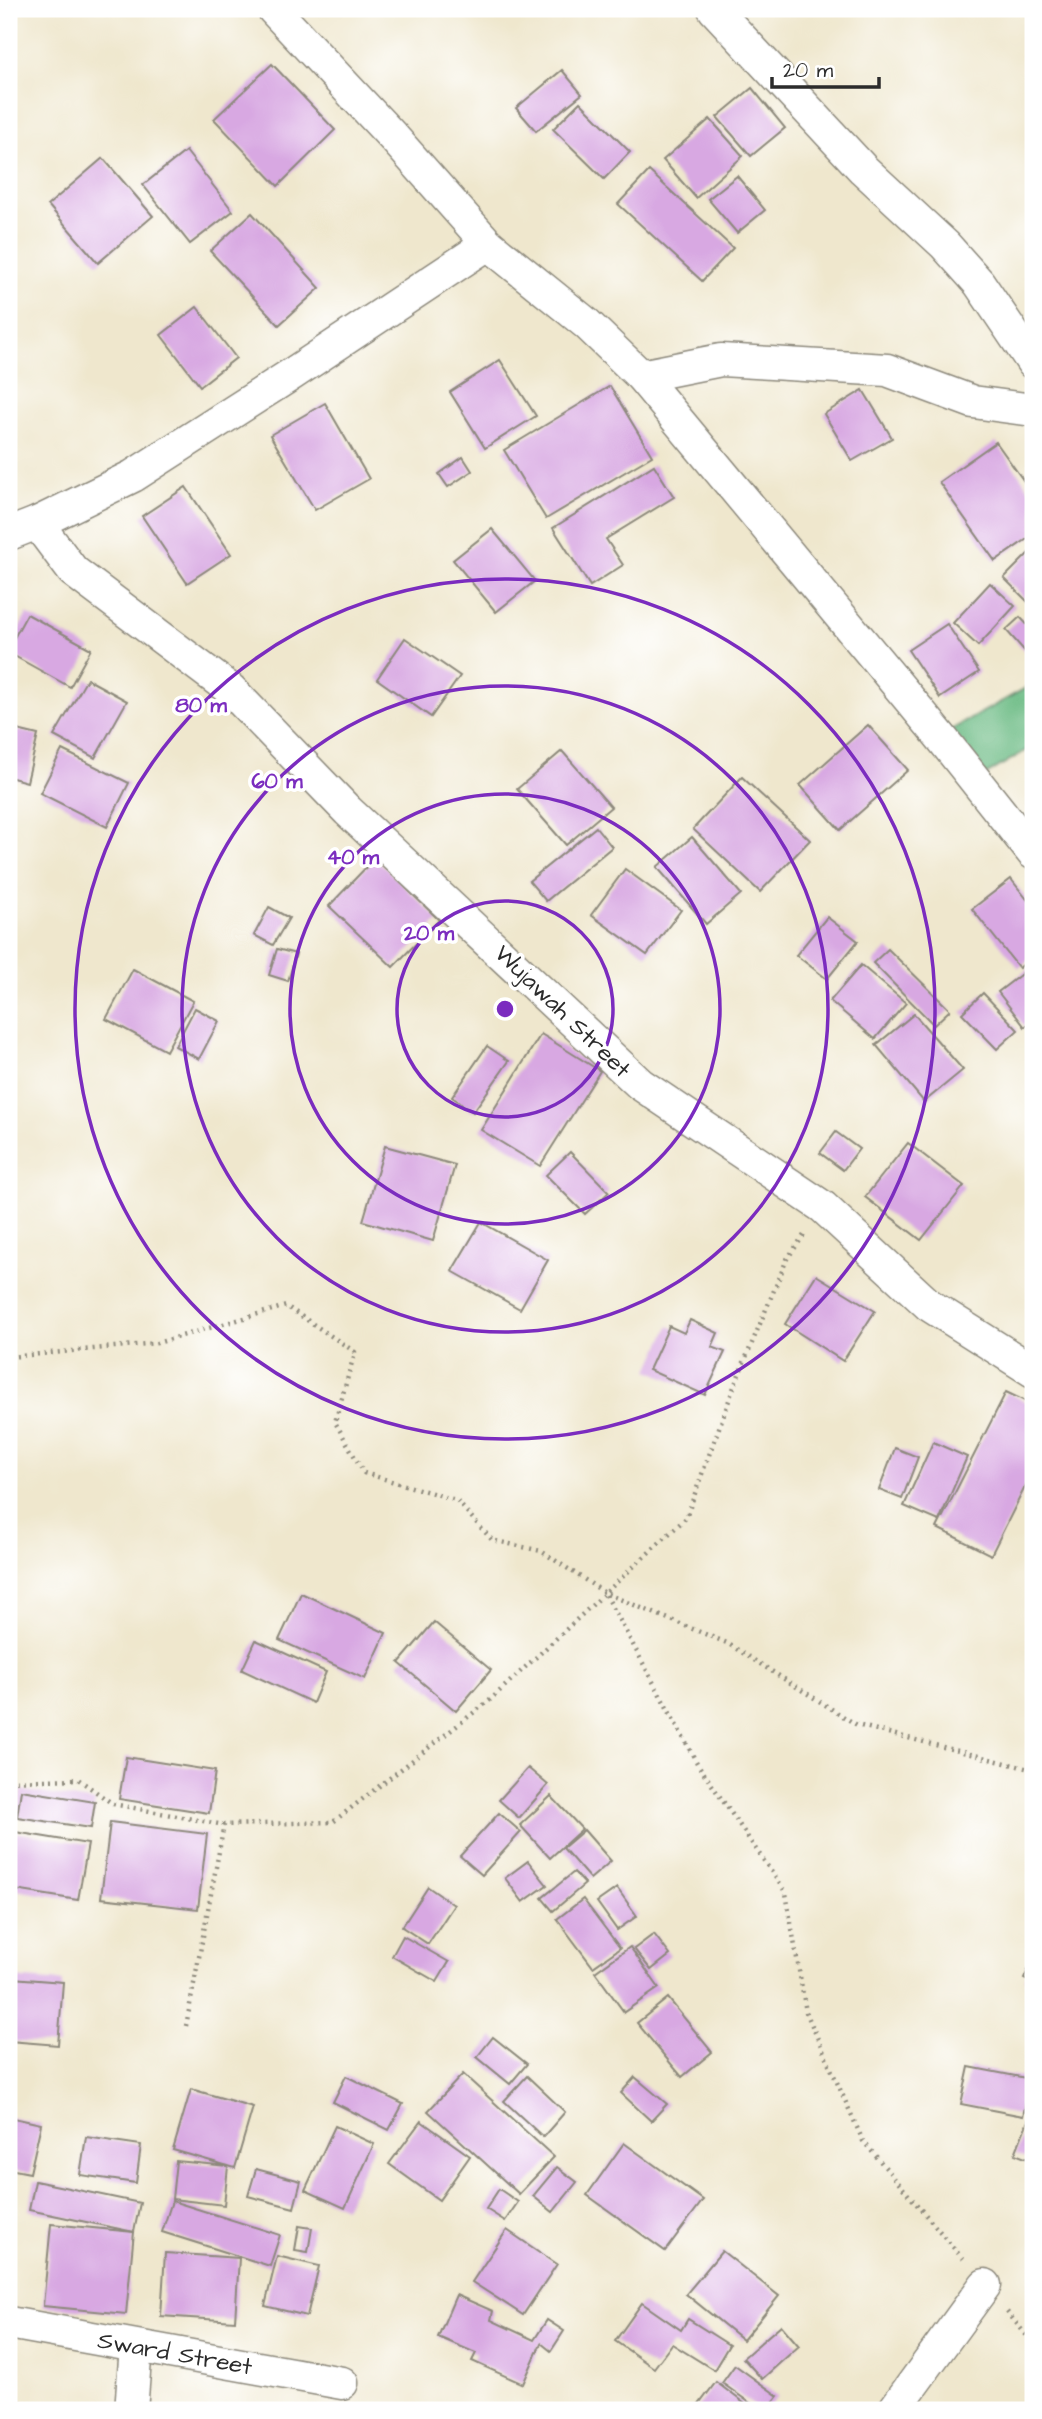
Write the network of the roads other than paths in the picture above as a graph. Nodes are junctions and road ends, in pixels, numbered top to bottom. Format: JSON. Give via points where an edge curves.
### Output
{"nodes":[{"id":1,"x":274,"y":9,"type":"edge"},
{"id":2,"x":714,"y":9,"type":"edge"},
{"id":3,"x":488,"y":244,"type":"junction"},
{"id":4,"x":1033,"y":363,"type":"edge"},
{"id":5,"x":641,"y":376,"type":"junction"},
{"id":6,"x":1033,"y":410,"type":"edge"},
{"id":7,"x":23,"y":529,"type":"edge"},
{"id":8,"x":1033,"y":853,"type":"edge"},
{"id":9,"x":1033,"y":1371,"type":"edge"},
{"id":10,"x":985,"y":2285,"type":"road end"},
{"id":11,"x":9,"y":2323,"type":"edge"},
{"id":12,"x":136,"y":2347,"type":"junction"},
{"id":13,"x":342,"y":2383,"type":"dead end"},
{"id":14,"x":131,"y":2410,"type":"edge"},
{"id":15,"x":894,"y":2410,"type":"edge"}],
"edges":[{"from":1,"to":3,"type":"street"},
{"from":2,"to":4,"type":"street","via":[[863,169],[945,245],[979,283]]},
{"from":3,"to":5,"type":"street","via":[[587,324]]},
{"from":3,"to":7,"type":"street","via":[[133,476]]},
{"from":5,"to":6,"type":"street","via":[[720,360],[887,370],[973,402]]},
{"from":5,"to":8,"type":"street"},
{"from":7,"to":9,"type":"street","name":"Wujawah Street","via":[[231,690],[348,811],[640,1084],[824,1207],[929,1305]]},
{"from":10,"to":15,"type":"street"},
{"from":11,"to":12,"type":"street","name":"Sward Street"},
{"from":12,"to":13,"type":"street","name":"Sward Street"},
{"from":12,"to":14,"type":"street"}]}
